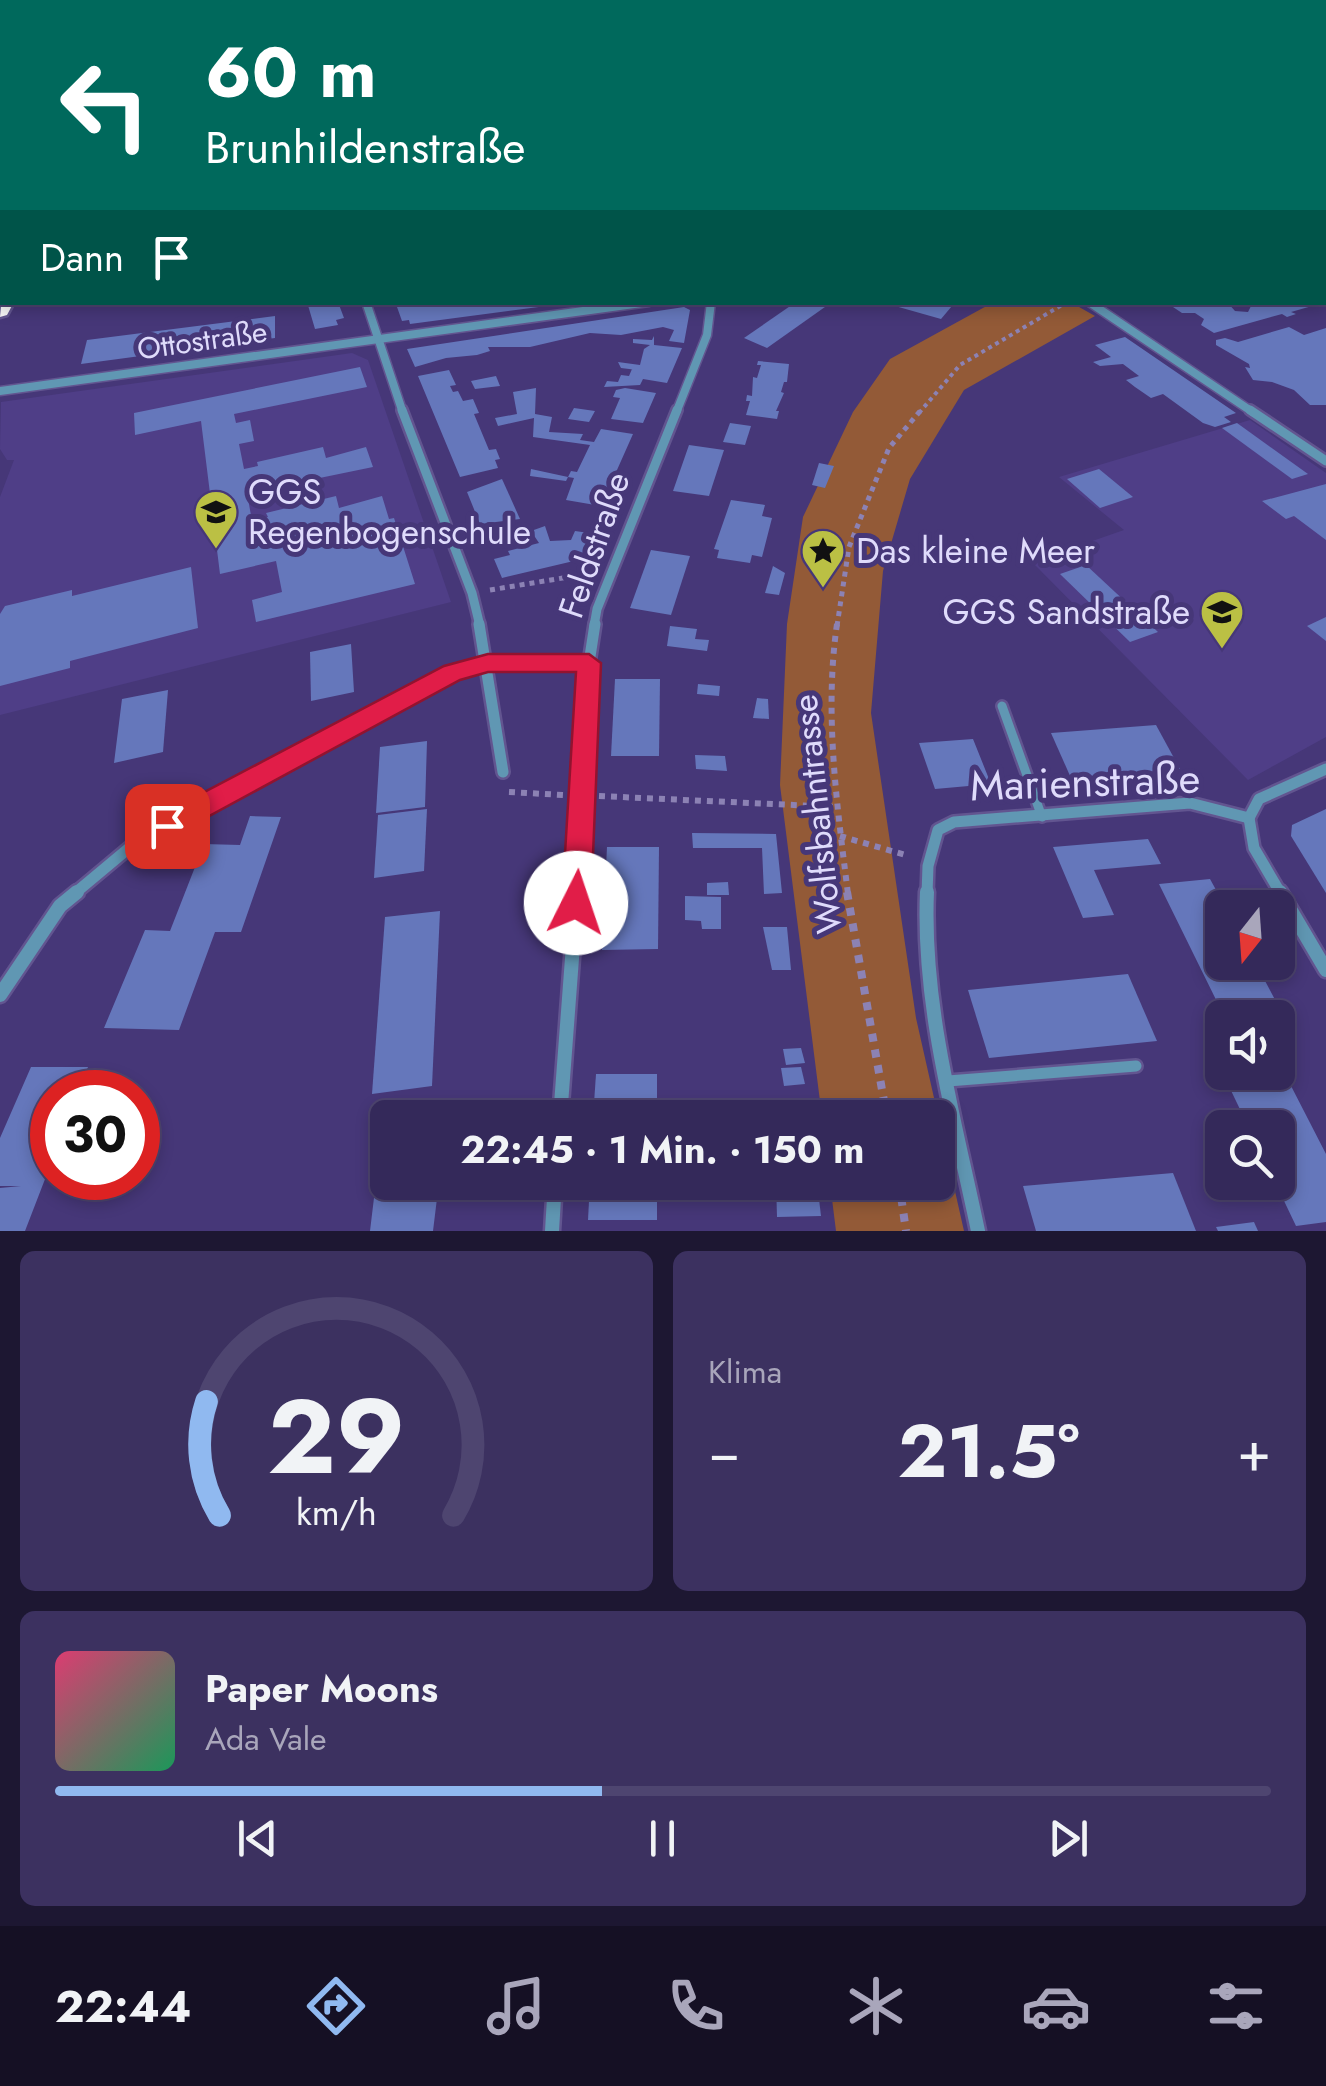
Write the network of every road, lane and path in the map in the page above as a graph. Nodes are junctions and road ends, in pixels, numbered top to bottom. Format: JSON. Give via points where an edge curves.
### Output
{"nodes":[{"id":1,"x":367,"y":305,"type":"edge"},
{"id":2,"x":626,"y":305,"type":"edge"},
{"id":3,"x":711,"y":305,"type":"edge"},
{"id":4,"x":1060,"y":305,"type":"edge"},
{"id":5,"x":1092,"y":305,"type":"edge"},
{"id":6,"x":378,"y":338,"type":"junction"},
{"id":7,"x":0,"y":391,"type":"edge"},
{"id":8,"x":1326,"y":461,"type":"edge"},
{"id":9,"x":611,"y":570,"type":"junction"},
{"id":10,"x":472,"y":593,"type":"junction"},
{"id":11,"x":488,"y":663,"type":"junction"},
{"id":12,"x":589,"y":663,"type":"junction"},
{"id":13,"x":1002,"y":706,"type":"dead end"},
{"id":14,"x":1326,"y":769,"type":"edge"},
{"id":15,"x":503,"y":772,"type":"joint"},
{"id":16,"x":584,"y":795,"type":"junction"},
{"id":17,"x":838,"y":808,"type":"junction"},
{"id":18,"x":1042,"y":817,"type":"junction"},
{"id":19,"x":1249,"y":818,"type":"junction"},
{"id":20,"x":840,"y":836,"type":"junction"},
{"id":21,"x":927,"y":861,"type":"junction"},
{"id":22,"x":1326,"y":970,"type":"edge"},
{"id":23,"x":0,"y":995,"type":"edge"},
{"id":24,"x":1136,"y":1066,"type":"dead end"},
{"id":25,"x":948,"y":1081,"type":"junction"},
{"id":26,"x":561,"y":1100,"type":"edge"},
{"id":27,"x":885,"y":1100,"type":"edge"},
{"id":28,"x":554,"y":1200,"type":"edge"},
{"id":29,"x":901,"y":1200,"type":"edge"},
{"id":30,"x":552,"y":1231,"type":"edge"},
{"id":31,"x":906,"y":1231,"type":"edge"},
{"id":32,"x":978,"y":1231,"type":"edge"}],
"edges":[{"from":1,"to":6,"type":"street"},
{"from":2,"to":6,"type":"street","name":"Ottostraße"},
{"from":3,"to":9,"type":"street","name":"Feldstraße","via":[[706,334]]},
{"from":4,"to":17,"type":"path","name":"Wolfsbahntrasse","via":[[993,338],[960,364],[925,398],[875,470],[842,567],[832,632],[829,721]]},
{"from":5,"to":8,"type":"street"},
{"from":6,"to":7,"type":"street","name":"Ottostraße"},
{"from":6,"to":10,"type":"street"},
{"from":9,"to":10,"type":"path"},
{"from":9,"to":12,"type":"street","name":"Feldstraße"},
{"from":10,"to":11,"type":"street"},
{"from":11,"to":12,"type":"street"},
{"from":11,"to":15,"type":"street"},
{"from":11,"to":23,"type":"street","via":[[422,686],[135,843],[60,906]]},
{"from":12,"to":16,"type":"street","name":"Feldstraße"},
{"from":13,"to":18,"type":"lane"},
{"from":14,"to":19,"type":"street","name":"Marienstraße","via":[[1259,799]]},
{"from":15,"to":16,"type":"path","via":[[505,792]]},
{"from":16,"to":17,"type":"path"},
{"from":16,"to":26,"type":"street","name":"Feldstraße"},
{"from":17,"to":20,"type":"path","name":"Wolfsbahntrasse"},
{"from":18,"to":19,"type":"street","name":"Marienstraße","via":[[1190,804]]},
{"from":18,"to":21,"type":"street","name":"Marienstraße","via":[[954,822],[938,830]]},
{"from":19,"to":22,"type":"street","via":[[1254,848]]},
{"from":20,"to":21,"type":"path"},
{"from":20,"to":27,"type":"path","name":"Wolfsbahntrasse"},
{"from":21,"to":25,"type":"street","via":[[927,933]]},
{"from":24,"to":25,"type":"lane"},
{"from":25,"to":32,"type":"street"},
{"from":28,"to":30,"type":"street"},
{"from":29,"to":31,"type":"path"}]}
